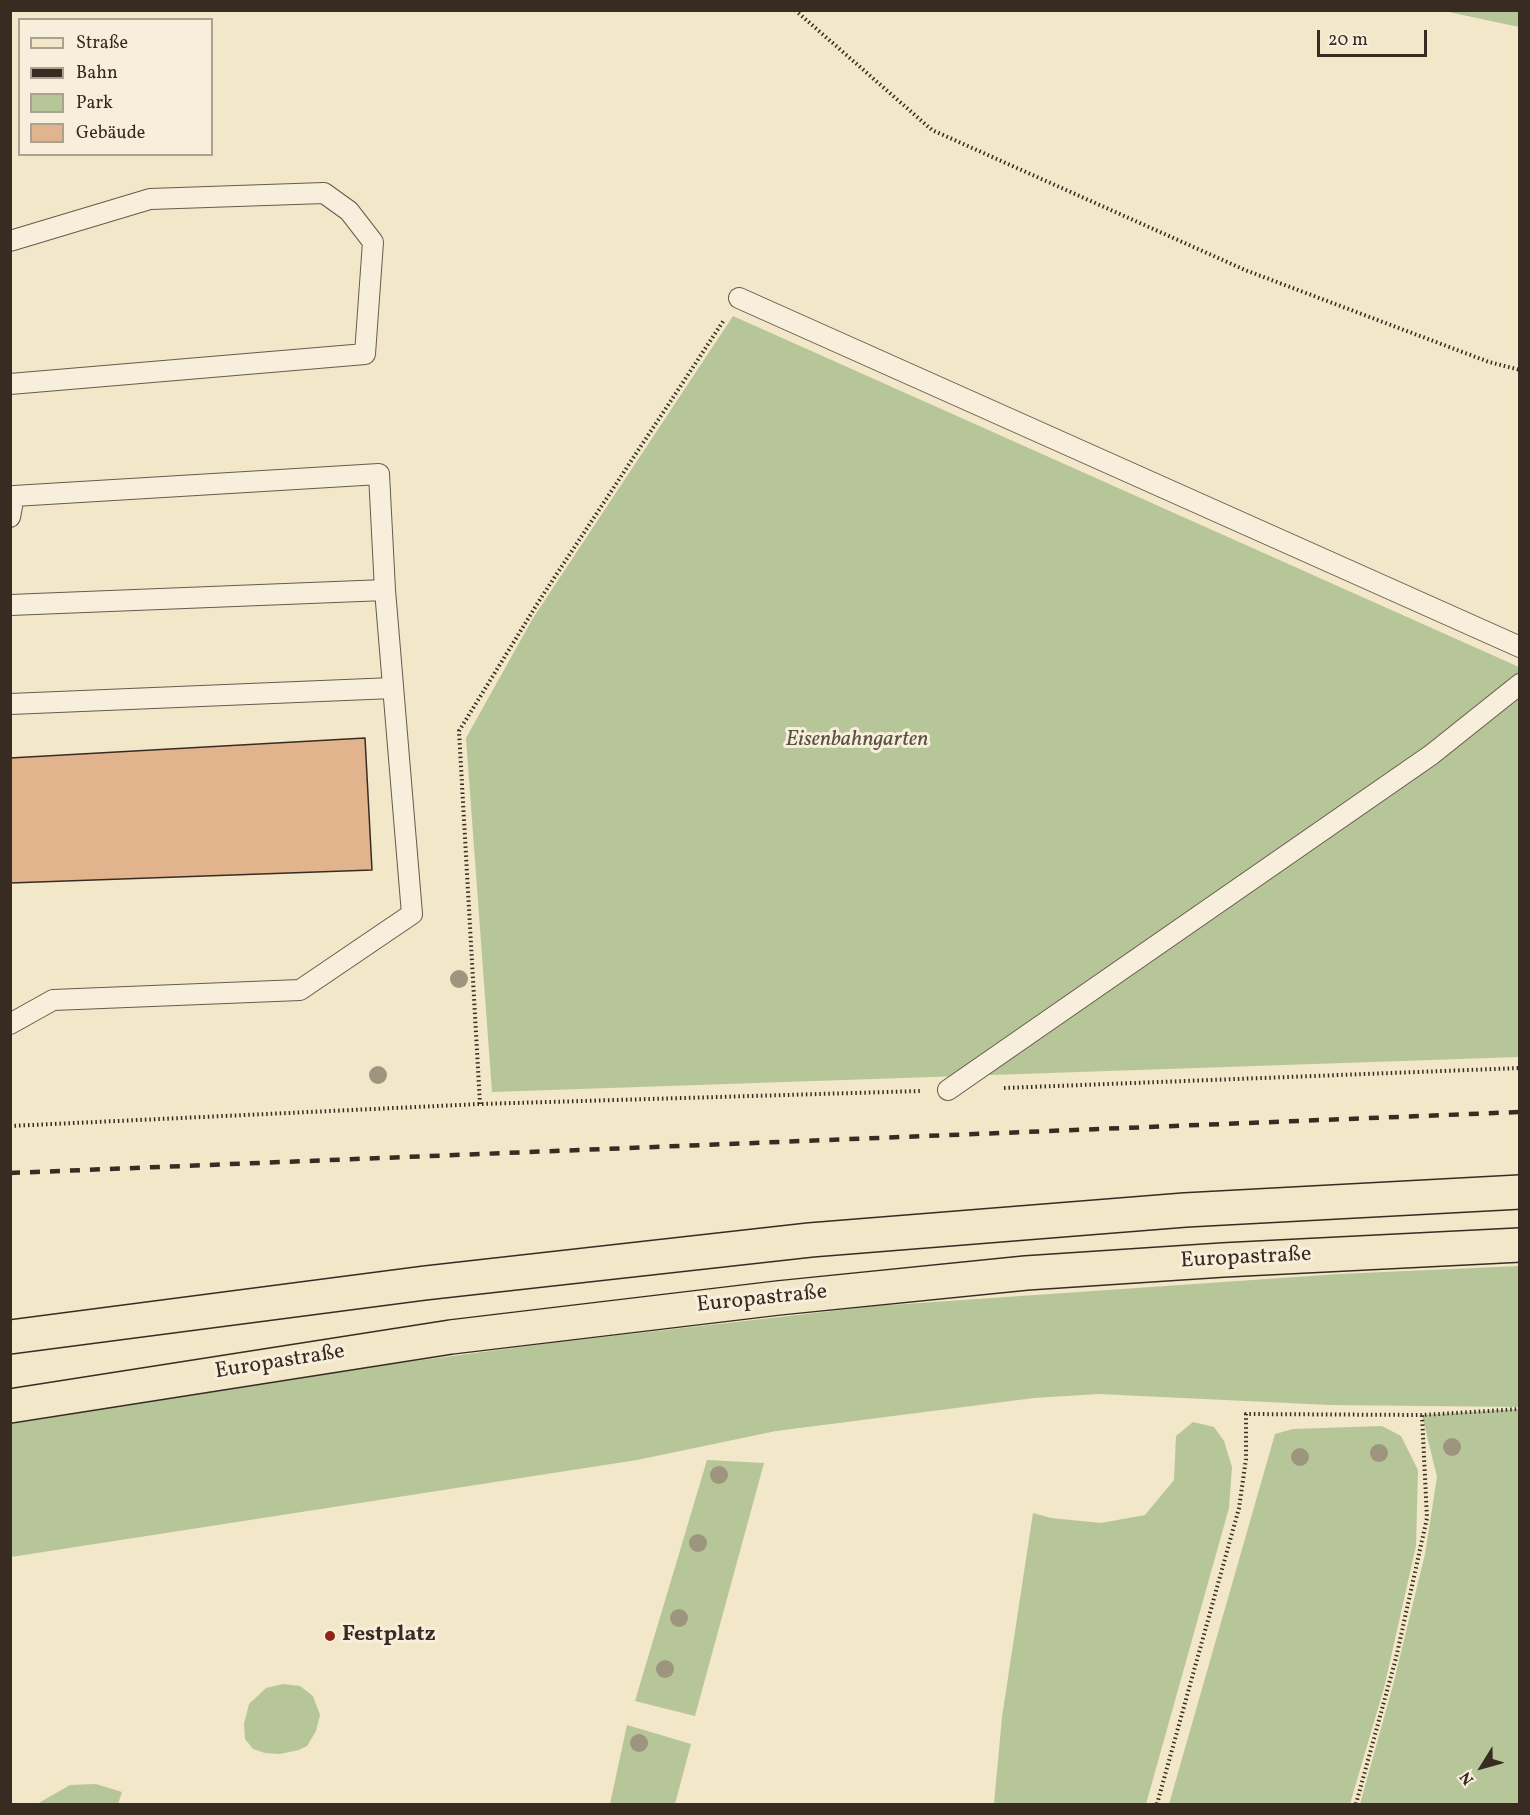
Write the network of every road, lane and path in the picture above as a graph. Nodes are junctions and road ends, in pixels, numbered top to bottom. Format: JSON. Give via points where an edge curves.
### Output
{"nodes":[{"id":1,"x":795,"y":10,"type":"edge"},
{"id":2,"x":10,"y":242,"type":"edge"},
{"id":3,"x":739,"y":298,"type":"joint"},
{"id":4,"x":1520,"y":370,"type":"edge"},
{"id":5,"x":10,"y":384,"type":"edge"},
{"id":6,"x":10,"y":517,"type":"edge"},
{"id":7,"x":385,"y":590,"type":"junction"},
{"id":8,"x":10,"y":605,"type":"edge"},
{"id":9,"x":1520,"y":647,"type":"edge"},
{"id":10,"x":1520,"y":684,"type":"edge"},
{"id":11,"x":393,"y":688,"type":"junction"},
{"id":12,"x":10,"y":704,"type":"edge"},
{"id":13,"x":10,"y":1024,"type":"edge"},
{"id":14,"x":1520,"y":1068,"type":"edge"},
{"id":15,"x":948,"y":1090,"type":"junction"},
{"id":16,"x":480,"y":1104,"type":"junction"},
{"id":17,"x":10,"y":1126,"type":"edge"},
{"id":18,"x":1520,"y":1192,"type":"edge"},
{"id":19,"x":1520,"y":1245,"type":"edge"},
{"id":20,"x":10,"y":1337,"type":"edge"},
{"id":21,"x":10,"y":1406,"type":"edge"},
{"id":22,"x":1520,"y":1409,"type":"edge"},
{"id":23,"x":1422,"y":1415,"type":"junction"},
{"id":24,"x":1157,"y":1804,"type":"edge"},
{"id":25,"x":1356,"y":1804,"type":"edge"}],
"edges":[{"from":1,"to":4,"type":"path","via":[[932,130],[1245,270]]},
{"from":2,"to":5,"type":"lane","via":[[150,199],[324,193],[349,211],[373,242],[365,354]]},
{"from":3,"to":9,"type":"lane"},
{"from":3,"to":16,"type":"path","via":[[538,601],[459,731]]},
{"from":6,"to":7,"type":"lane","via":[[14,496],[379,474]]},
{"from":7,"to":8,"type":"lane"},
{"from":7,"to":11,"type":"lane"},
{"from":10,"to":15,"type":"lane","via":[[1431,755]]},
{"from":11,"to":12,"type":"lane"},
{"from":11,"to":13,"type":"lane","via":[[412,914],[300,990],[53,1000]]},
{"from":14,"to":15,"type":"path"},
{"from":15,"to":16,"type":"path"},
{"from":16,"to":17,"type":"path"},
{"from":18,"to":20,"type":"main road","via":[[1185,1210],[810,1240],[425,1283]]},
{"from":19,"to":21,"type":"main road","name":"Europastraße","via":[[1026,1273],[778,1298],[451,1337]]},
{"from":22,"to":23,"type":"path"},
{"from":23,"to":24,"type":"path","via":[[1246,1414],[1246,1459],[1239,1508]]},
{"from":23,"to":25,"type":"path","via":[[1426,1518],[1396,1658]]}]}
